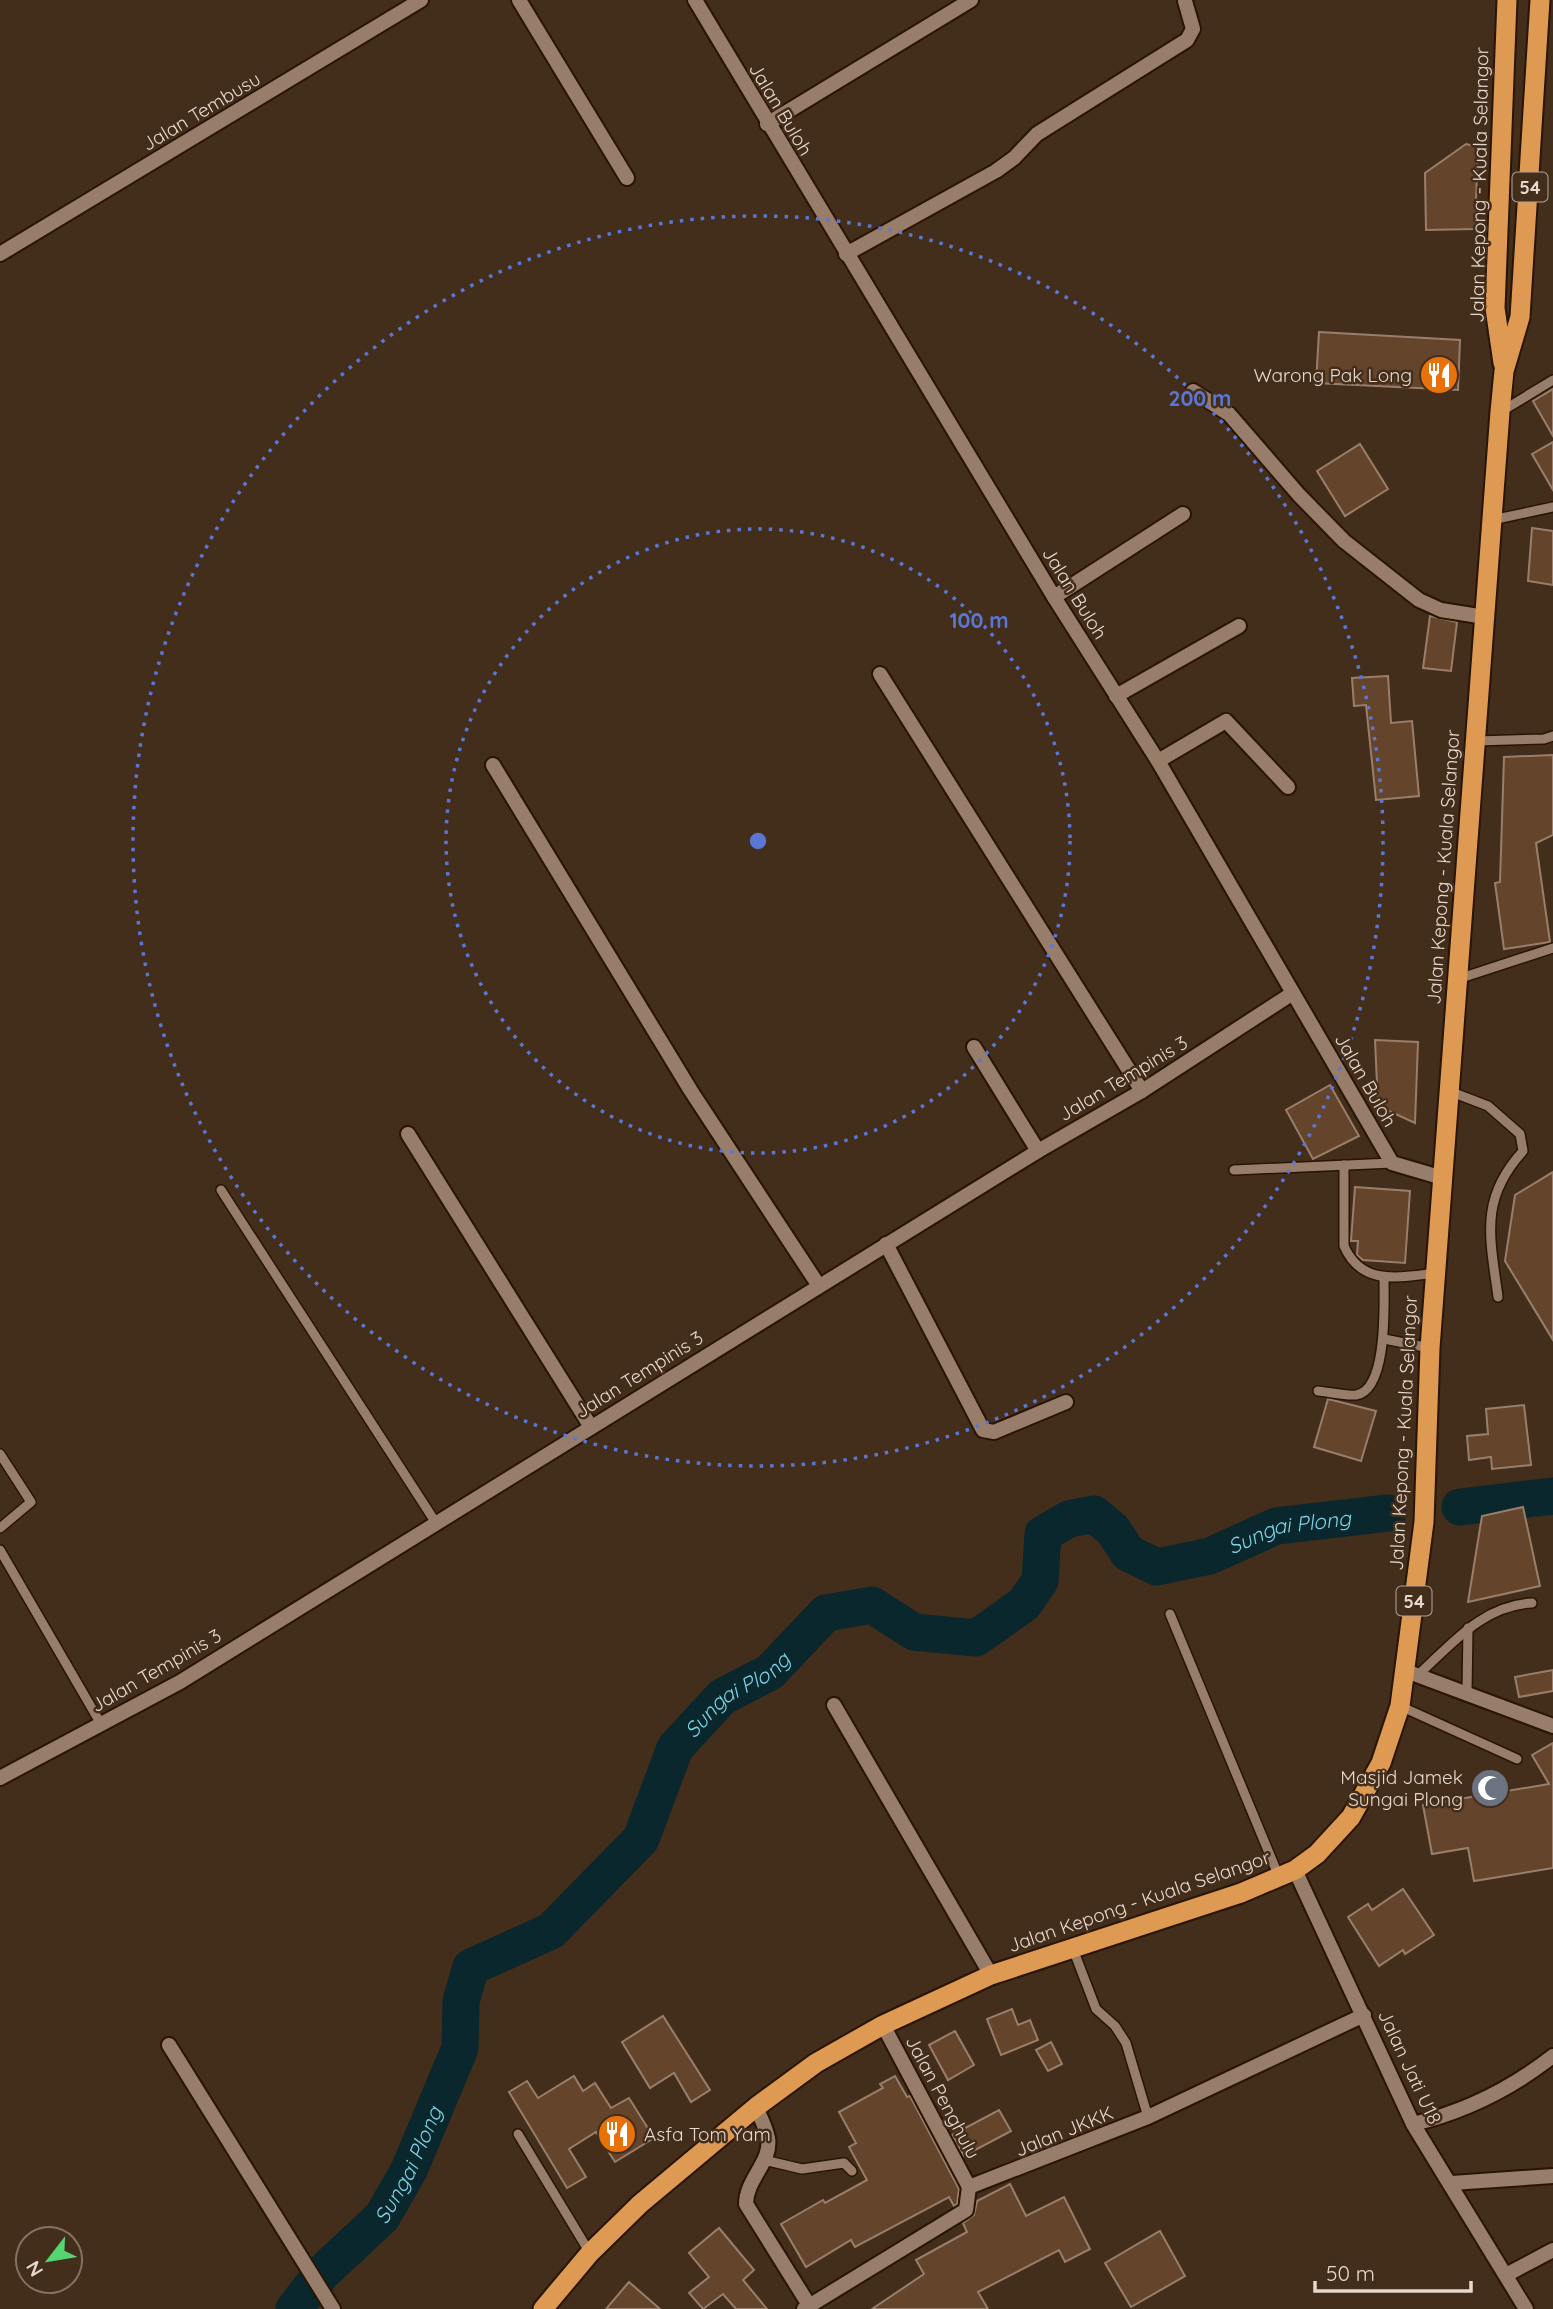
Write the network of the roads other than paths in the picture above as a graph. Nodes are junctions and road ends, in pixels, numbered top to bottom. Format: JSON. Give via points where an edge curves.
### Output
{"nodes":[{"id":1,"x":421,"y":0,"type":"edge"},
{"id":2,"x":520,"y":0,"type":"edge"},
{"id":3,"x":695,"y":0,"type":"edge"},
{"id":4,"x":971,"y":0,"type":"edge"},
{"id":5,"x":1498,"y":0,"type":"edge"},
{"id":6,"x":1507,"y":0,"type":"edge"},
{"id":7,"x":1540,"y":0,"type":"edge"},
{"id":8,"x":1185,"y":1,"type":"edge"},
{"id":9,"x":1505,"y":24,"type":"junction"},
{"id":10,"x":767,"y":124,"type":"junction"},
{"id":11,"x":627,"y":178,"type":"dead end"},
{"id":12,"x":0,"y":254,"type":"edge"},
{"id":13,"x":846,"y":254,"type":"junction"},
{"id":14,"x":1504,"y":371,"type":"junction"},
{"id":15,"x":1553,"y":380,"type":"edge"},
{"id":16,"x":1193,"y":391,"type":"dead end"},
{"id":17,"x":1500,"y":412,"type":"junction"},
{"id":18,"x":1553,"y":507,"type":"edge"},
{"id":19,"x":1183,"y":513,"type":"dead end"},
{"id":20,"x":1492,"y":520,"type":"junction"},
{"id":21,"x":1054,"y":597,"type":"junction"},
{"id":22,"x":1485,"y":617,"type":"junction"},
{"id":23,"x":1239,"y":626,"type":"dead end"},
{"id":24,"x":880,"y":674,"type":"dead end"},
{"id":25,"x":1116,"y":696,"type":"junction"},
{"id":26,"x":1553,"y":736,"type":"edge"},
{"id":27,"x":1476,"y":741,"type":"junction"},
{"id":28,"x":1158,"y":761,"type":"junction"},
{"id":29,"x":493,"y":765,"type":"dead end"},
{"id":30,"x":1288,"y":787,"type":"dead end"},
{"id":31,"x":1553,"y":948,"type":"edge"},
{"id":32,"x":1458,"y":979,"type":"junction"},
{"id":33,"x":1293,"y":993,"type":"junction"},
{"id":34,"x":974,"y":1047,"type":"dead end"},
{"id":35,"x":1142,"y":1090,"type":"junction"},
{"id":36,"x":1449,"y":1091,"type":"junction"},
{"id":37,"x":408,"y":1134,"type":"dead end"},
{"id":38,"x":1038,"y":1151,"type":"junction"},
{"id":39,"x":1392,"y":1163,"type":"junction"},
{"id":40,"x":1344,"y":1165,"type":"junction"},
{"id":41,"x":1234,"y":1170,"type":"dead end"},
{"id":42,"x":1443,"y":1178,"type":"junction"},
{"id":43,"x":221,"y":1190,"type":"dead end"},
{"id":44,"x":886,"y":1244,"type":"junction"},
{"id":45,"x":1436,"y":1273,"type":"junction"},
{"id":46,"x":1384,"y":1279,"type":"junction"},
{"id":47,"x":819,"y":1286,"type":"junction"},
{"id":48,"x":1498,"y":1297,"type":"dead end"},
{"id":49,"x":1384,"y":1339,"type":"junction"},
{"id":50,"x":1430,"y":1348,"type":"junction"},
{"id":51,"x":1318,"y":1391,"type":"dead end"},
{"id":52,"x":1066,"y":1402,"type":"dead end"},
{"id":53,"x":591,"y":1427,"type":"junction"},
{"id":54,"x":0,"y":1454,"type":"edge"},
{"id":55,"x":436,"y":1524,"type":"junction"},
{"id":56,"x":0,"y":1528,"type":"edge"},
{"id":57,"x":0,"y":1550,"type":"edge"},
{"id":58,"x":1532,"y":1603,"type":"dead end"},
{"id":59,"x":1170,"y":1614,"type":"dead end"},
{"id":60,"x":1468,"y":1628,"type":"junction"},
{"id":61,"x":1412,"y":1673,"type":"junction"},
{"id":62,"x":1467,"y":1692,"type":"junction"},
{"id":63,"x":834,"y":1705,"type":"dead end"},
{"id":64,"x":1400,"y":1706,"type":"junction"},
{"id":65,"x":101,"y":1724,"type":"junction"},
{"id":66,"x":1553,"y":1726,"type":"edge"},
{"id":67,"x":1517,"y":1759,"type":"dead end"},
{"id":68,"x":0,"y":1778,"type":"edge"},
{"id":69,"x":1287,"y":1874,"type":"junction"},
{"id":70,"x":1073,"y":1947,"type":"junction"},
{"id":71,"x":991,"y":1975,"type":"junction"},
{"id":72,"x":1364,"y":2015,"type":"junction"},
{"id":73,"x":883,"y":2025,"type":"junction"},
{"id":74,"x":169,"y":2045,"type":"dead end"},
{"id":75,"x":1553,"y":2056,"type":"edge"},
{"id":76,"x":756,"y":2107,"type":"junction"},
{"id":77,"x":1147,"y":2117,"type":"junction"},
{"id":78,"x":1413,"y":2124,"type":"junction"},
{"id":79,"x":518,"y":2134,"type":"dead end"},
{"id":80,"x":764,"y":2160,"type":"junction"},
{"id":81,"x":852,"y":2171,"type":"dead end"},
{"id":82,"x":1553,"y":2176,"type":"edge"},
{"id":83,"x":1452,"y":2183,"type":"junction"},
{"id":84,"x":969,"y":2187,"type":"junction"},
{"id":85,"x":1553,"y":2250,"type":"edge"},
{"id":86,"x":590,"y":2253,"type":"junction"},
{"id":87,"x":1506,"y":2275,"type":"junction"},
{"id":88,"x":330,"y":2305,"type":"edge"},
{"id":89,"x":806,"y":2307,"type":"edge"},
{"id":90,"x":543,"y":2309,"type":"edge"},
{"id":91,"x":1526,"y":2309,"type":"edge"}],
"edges":[{"from":1,"to":12,"type":"street","name":"Jalan Tembusu"},
{"from":2,"to":11,"type":"street"},
{"from":3,"to":10,"type":"street","name":"Jalan Buloh"},
{"from":4,"to":10,"type":"street"},
{"from":5,"to":9,"type":"street"},
{"from":6,"to":9,"type":"highway","name":"Jalan Kepong - Kuala Selangor","number":"54"},
{"from":7,"to":14,"type":"highway","name":"Jalan Kepong - Kuala Selangor","number":"54","via":[[1520,317]]},
{"from":8,"to":13,"type":"street","via":[[1193,29],[1187,40],[1037,134],[996,171]]},
{"from":9,"to":14,"type":"highway","name":"Jalan Kepong - Kuala Selangor","number":"54","via":[[1495,308]]},
{"from":10,"to":13,"type":"street","name":"Jalan Buloh"},
{"from":13,"to":21,"type":"street","name":"Jalan Buloh"},
{"from":14,"to":17,"type":"highway","name":"Jalan Kepong - Kuala Selangor","number":"54"},
{"from":15,"to":17,"type":"lane"},
{"from":16,"to":22,"type":"street","via":[[1229,414],[1344,541],[1419,600],[1441,610]]},
{"from":17,"to":20,"type":"highway","name":"Jalan Kepong - Kuala Selangor","number":"54"},
{"from":18,"to":20,"type":"lane"},
{"from":19,"to":21,"type":"street"},
{"from":20,"to":22,"type":"highway","name":"Jalan Kepong - Kuala Selangor","number":"54"},
{"from":21,"to":25,"type":"street","name":"Jalan Buloh"},
{"from":22,"to":27,"type":"highway","name":"Jalan Kepong - Kuala Selangor","number":"54"},
{"from":23,"to":25,"type":"street"},
{"from":24,"to":35,"type":"street"},
{"from":25,"to":28,"type":"street","name":"Jalan Buloh"},
{"from":26,"to":27,"type":"lane"},
{"from":27,"to":32,"type":"highway","name":"Jalan Kepong - Kuala Selangor","number":"54"},
{"from":28,"to":30,"type":"street","via":[[1227,721]]},
{"from":28,"to":33,"type":"street","name":"Jalan Buloh"},
{"from":29,"to":47,"type":"street","via":[[691,1091]]},
{"from":31,"to":32,"type":"lane"},
{"from":32,"to":36,"type":"highway","name":"Jalan Kepong - Kuala Selangor","number":"54"},
{"from":33,"to":35,"type":"street","name":"Jalan Tempinis 3"},
{"from":33,"to":39,"type":"street","name":"Jalan Buloh"},
{"from":34,"to":38,"type":"street"},
{"from":35,"to":38,"type":"street","name":"Jalan Tempinis 3"},
{"from":36,"to":42,"type":"highway","name":"Jalan Kepong - Kuala Selangor","number":"54"},
{"from":36,"to":48,"type":"lane","via":[[1488,1106],[1520,1133],[1523,1151],[1497,1185],[1490,1232]]},
{"from":37,"to":53,"type":"street"},
{"from":38,"to":44,"type":"street","name":"Jalan Tempinis 3"},
{"from":39,"to":40,"type":"lane"},
{"from":39,"to":42,"type":"street"},
{"from":40,"to":41,"type":"lane"},
{"from":40,"to":46,"type":"lane","via":[[1344,1246],[1357,1266]]},
{"from":42,"to":45,"type":"highway","name":"Jalan Kepong - Kuala Selangor","number":"54"},
{"from":43,"to":55,"type":"lane"},
{"from":44,"to":47,"type":"street","name":"Jalan Tempinis 3"},
{"from":44,"to":52,"type":"street","via":[[983,1430],[994,1432]]},
{"from":45,"to":46,"type":"lane"},
{"from":45,"to":50,"type":"highway","name":"Jalan Kepong - Kuala Selangor","number":"54"},
{"from":46,"to":49,"type":"lane"},
{"from":47,"to":53,"type":"street","name":"Jalan Tempinis 3"},
{"from":49,"to":50,"type":"lane"},
{"from":49,"to":51,"type":"lane","via":[[1373,1381],[1366,1390],[1356,1395]]},
{"from":50,"to":61,"type":"highway","name":"Jalan Kepong - Kuala Selangor","number":"54","via":[[1424,1522]]},
{"from":53,"to":55,"type":"street","name":"Jalan Tempinis 3"},
{"from":54,"to":56,"type":"lane","via":[[31,1502]]},
{"from":55,"to":65,"type":"street","name":"Jalan Tempinis 3","via":[[180,1682]]},
{"from":57,"to":65,"type":"lane"},
{"from":58,"to":60,"type":"lane","via":[[1507,1605]]},
{"from":59,"to":69,"type":"lane"},
{"from":60,"to":61,"type":"lane"},
{"from":60,"to":62,"type":"lane"},
{"from":61,"to":62,"type":"street"},
{"from":61,"to":64,"type":"highway","name":"Jalan Kepong - Kuala Selangor","number":"54"},
{"from":62,"to":66,"type":"street"},
{"from":63,"to":71,"type":"street"},
{"from":64,"to":67,"type":"lane"},
{"from":64,"to":69,"type":"highway","name":"Jalan Kepong - Kuala Selangor","number":"54","via":[[1381,1763],[1351,1817],[1317,1854]]},
{"from":65,"to":68,"type":"street","name":"Jalan Tempinis 3"},
{"from":69,"to":70,"type":"highway","name":"Jalan Kepong - Kuala Selangor","number":"54","via":[[1241,1894]]},
{"from":69,"to":72,"type":"street","name":"Jalan Jati U18"},
{"from":70,"to":71,"type":"highway","name":"Jalan Kepong - Kuala Selangor","number":"54"},
{"from":70,"to":77,"type":"lane","via":[[1096,2009],[1126,2043]]},
{"from":71,"to":73,"type":"highway","name":"Jalan Kepong - Kuala Selangor","number":"54"},
{"from":72,"to":77,"type":"street","name":"Jalan JKKK"},
{"from":72,"to":78,"type":"street","name":"Jalan Jati U18"},
{"from":73,"to":76,"type":"highway","name":"Jalan Kepong - Kuala Selangor","number":"54","via":[[816,2063]]},
{"from":73,"to":84,"type":"street","name":"Jalan Penghulu"},
{"from":74,"to":88,"type":"street"},
{"from":75,"to":78,"type":"street","via":[[1522,2080],[1443,2117]]},
{"from":76,"to":80,"type":"street","via":[[768,2138]]},
{"from":76,"to":86,"type":"highway","name":"Jalan Kepong - Kuala Selangor","number":"54","via":[[640,2204]]},
{"from":77,"to":84,"type":"street","name":"Jalan JKKK"},
{"from":78,"to":83,"type":"street","name":"Jalan Jati U18"},
{"from":79,"to":86,"type":"lane"},
{"from":80,"to":81,"type":"lane","via":[[802,2169],[844,2164]]},
{"from":80,"to":89,"type":"street","via":[[746,2190],[746,2204]]},
{"from":82,"to":83,"type":"street"},
{"from":83,"to":87,"type":"street","name":"Jalan Jati U18"},
{"from":84,"to":89,"type":"street","via":[[966,2210]]},
{"from":85,"to":87,"type":"street"},
{"from":86,"to":90,"type":"highway","name":"Jalan Kepong - Kuala Selangor","number":"54"},
{"from":87,"to":91,"type":"street","name":"Jalan Jati U18"}]}
